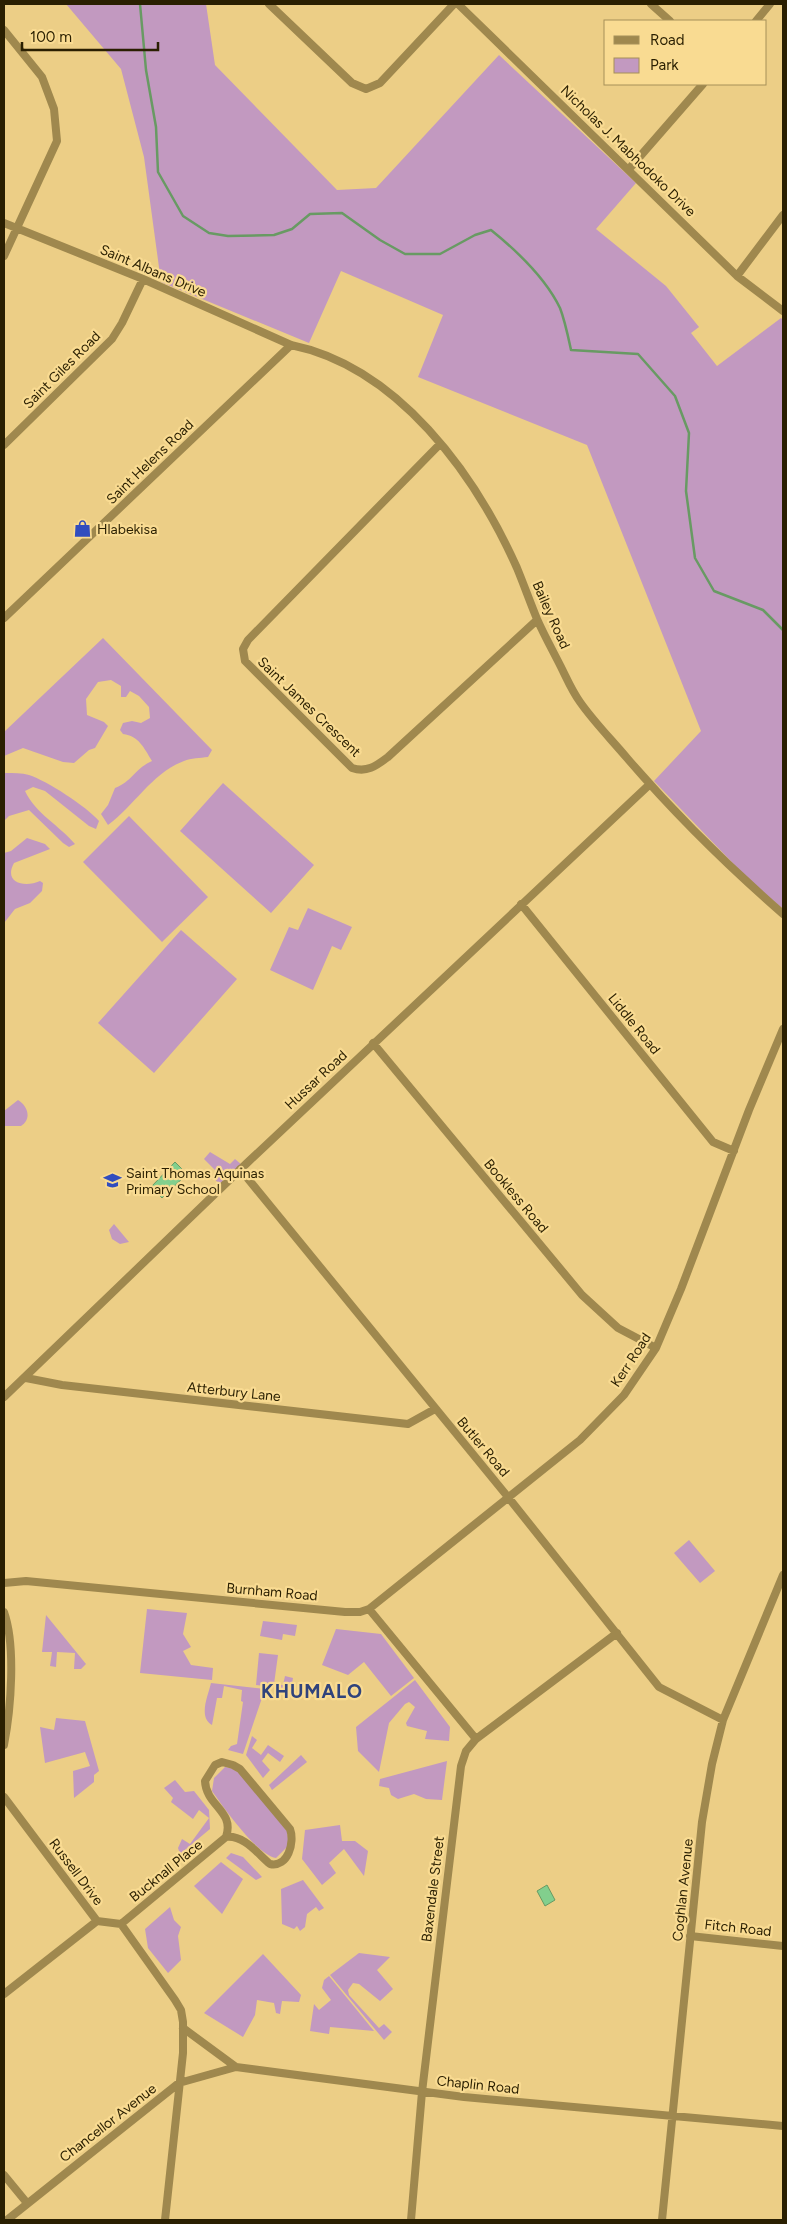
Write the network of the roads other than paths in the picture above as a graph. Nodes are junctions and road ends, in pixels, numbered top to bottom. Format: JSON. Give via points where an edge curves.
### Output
{"nodes":[{"id":1,"x":269,"y":4,"type":"edge"},
{"id":2,"x":454,"y":4,"type":"edge"},
{"id":3,"x":458,"y":4,"type":"edge"},
{"id":4,"x":651,"y":4,"type":"edge"},
{"id":5,"x":770,"y":4,"type":"edge"},
{"id":6,"x":669,"y":20,"type":"edge"},
{"id":7,"x":757,"y":20,"type":"edge"},
{"id":8,"x":4,"y":30,"type":"edge"},
{"id":9,"x":702,"y":85,"type":"edge"},
{"id":10,"x":629,"y":169,"type":"junction"},
{"id":11,"x":783,"y":214,"type":"edge"},
{"id":12,"x":4,"y":223,"type":"edge"},
{"id":13,"x":16,"y":228,"type":"junction"},
{"id":14,"x":4,"y":256,"type":"edge"},
{"id":15,"x":737,"y":276,"type":"junction"},
{"id":16,"x":143,"y":279,"type":"junction"},
{"id":17,"x":783,"y":312,"type":"edge"},
{"id":18,"x":291,"y":345,"type":"junction"},
{"id":19,"x":440,"y":444,"type":"junction"},
{"id":20,"x":4,"y":446,"type":"edge"},
{"id":21,"x":4,"y":618,"type":"edge"},
{"id":22,"x":537,"y":620,"type":"junction"},
{"id":23,"x":650,"y":784,"type":"junction"},
{"id":24,"x":521,"y":904,"type":"junction"},
{"id":25,"x":783,"y":914,"type":"edge"},
{"id":26,"x":783,"y":1029,"type":"edge"},
{"id":27,"x":373,"y":1043,"type":"junction"},
{"id":28,"x":734,"y":1151,"type":"junction"},
{"id":29,"x":240,"y":1169,"type":"junction"},
{"id":30,"x":656,"y":1348,"type":"junction"},
{"id":31,"x":26,"y":1378,"type":"junction"},
{"id":32,"x":4,"y":1398,"type":"edge"},
{"id":33,"x":435,"y":1409,"type":"junction"},
{"id":34,"x":508,"y":1497,"type":"junction"},
{"id":35,"x":783,"y":1575,"type":"edge"},
{"id":36,"x":4,"y":1583,"type":"edge"},
{"id":37,"x":369,"y":1609,"type":"junction"},
{"id":38,"x":4,"y":1612,"type":"edge"},
{"id":39,"x":617,"y":1633,"type":"junction"},
{"id":40,"x":723,"y":1720,"type":"junction"},
{"id":41,"x":476,"y":1739,"type":"junction"},
{"id":42,"x":4,"y":1745,"type":"edge"},
{"id":43,"x":4,"y":1797,"type":"edge"},
{"id":44,"x":226,"y":1837,"type":"junction"},
{"id":45,"x":97,"y":1921,"type":"junction"},
{"id":46,"x":121,"y":1924,"type":"junction"},
{"id":47,"x":690,"y":1936,"type":"junction"},
{"id":48,"x":783,"y":1946,"type":"edge"},
{"id":49,"x":4,"y":1994,"type":"edge"},
{"id":50,"x":183,"y":2025,"type":"junction"},
{"id":51,"x":236,"y":2067,"type":"junction"},
{"id":52,"x":179,"y":2083,"type":"junction"},
{"id":53,"x":422,"y":2092,"type":"junction"},
{"id":54,"x":673,"y":2115,"type":"junction"},
{"id":55,"x":783,"y":2126,"type":"edge"},
{"id":56,"x":4,"y":2175,"type":"edge"},
{"id":57,"x":27,"y":2203,"type":"junction"},
{"id":58,"x":7,"y":2220,"type":"edge"},
{"id":59,"x":165,"y":2220,"type":"edge"},
{"id":60,"x":411,"y":2220,"type":"edge"},
{"id":61,"x":662,"y":2220,"type":"edge"}],
"edges":[{"from":1,"to":2,"type":"street","via":[[352,84],[366,89],[380,83]]},
{"from":3,"to":10,"type":"street","name":"Nicholas J. Mabhodoko Drive"},
{"from":4,"to":6,"type":"street"},
{"from":5,"to":7,"type":"street"},
{"from":8,"to":13,"type":"street","via":[[42,77],[54,109],[57,142]]},
{"from":9,"to":10,"type":"street"},
{"from":10,"to":15,"type":"street","name":"Nicholas J. Mabhodoko Drive"},
{"from":11,"to":15,"type":"street"},
{"from":12,"to":13,"type":"street","name":"Saint Albans Drive"},
{"from":13,"to":14,"type":"street"},
{"from":13,"to":16,"type":"street","name":"Saint Albans Drive"},
{"from":15,"to":17,"type":"street","name":"Nicholas J. Mabhodoko Drive"},
{"from":16,"to":18,"type":"street","name":"Saint Albans Drive"},
{"from":16,"to":20,"type":"street","name":"Saint Giles Road","via":[[112,338]]},
{"from":18,"to":19,"type":"street","name":"Bailey Road","via":[[333,358],[387,390]]},
{"from":18,"to":21,"type":"street","name":"Saint Helens Road"},
{"from":19,"to":22,"type":"street","name":"Bailey Road","via":[[481,499],[517,568]]},
{"from":19,"to":22,"type":"street","name":"Saint James Crescent","via":[[248,640],[243,649],[244,662],[352,768],[366,770],[388,757]]},
{"from":22,"to":23,"type":"street","name":"Bailey Road","via":[[578,700]]},
{"from":23,"to":24,"type":"street","name":"Hussar Road"},
{"from":23,"to":25,"type":"street","name":"Bailey Road","via":[[738,874]]},
{"from":24,"to":27,"type":"street","name":"Hussar Road"},
{"from":24,"to":28,"type":"street","name":"Liddle Road","via":[[714,1142]]},
{"from":26,"to":28,"type":"street","name":"Kerr Road"},
{"from":27,"to":29,"type":"street","name":"Hussar Road"},
{"from":27,"to":30,"type":"street","name":"Bookless Road","via":[[582,1295],[618,1328]]},
{"from":28,"to":30,"type":"street","name":"Kerr Road"},
{"from":29,"to":31,"type":"street","name":"Hussar Road"},
{"from":29,"to":33,"type":"street","name":"Butler Road"},
{"from":30,"to":34,"type":"street","name":"Kerr Road","via":[[624,1395],[600,1421]]},
{"from":31,"to":32,"type":"street","name":"Hussar Road"},
{"from":31,"to":33,"type":"street","name":"Atterbury Lane","via":[[62,1385],[408,1424]]},
{"from":33,"to":34,"type":"street","name":"Butler Road"},
{"from":34,"to":37,"type":"street","name":"Kerr Road"},
{"from":34,"to":39,"type":"street","name":"Butler Road"},
{"from":35,"to":40,"type":"street","name":"Coghlan Avenue"},
{"from":36,"to":37,"type":"street","name":"Burnham Road","via":[[26,1582],[345,1612]]},
{"from":37,"to":41,"type":"street"},
{"from":38,"to":42,"type":"street","via":[[9,1627],[10,1687]]},
{"from":39,"to":40,"type":"street","name":"Butler Road","via":[[659,1687]]},
{"from":39,"to":41,"type":"street","name":"Baxendale Street"},
{"from":40,"to":47,"type":"street","name":"Coghlan Avenue","via":[[702,1822]]},
{"from":41,"to":53,"type":"street","name":"Baxendale Street","via":[[466,1751],[458,1781]]},
{"from":43,"to":45,"type":"street","name":"Russell Drive"},
{"from":44,"to":44,"type":"street","via":[[241,1839],[270,1864],[283,1860],[292,1848],[293,1839],[284,1821],[240,1770],[233,1764],[222,1762],[215,1765],[205,1781],[207,1793],[228,1820],[230,1828]]},
{"from":44,"to":46,"type":"street","name":"Bucknall Place"},
{"from":45,"to":46,"type":"street","name":"Russell Drive"},
{"from":45,"to":49,"type":"street"},
{"from":46,"to":50,"type":"street","via":[[175,2000],[181,2010]]},
{"from":47,"to":48,"type":"street","name":"Fitch Road"},
{"from":47,"to":54,"type":"street","name":"Coghlan Avenue"},
{"from":50,"to":51,"type":"street","name":"Chaplin Road"},
{"from":50,"to":52,"type":"street"},
{"from":51,"to":52,"type":"street","name":"Chancellor Avenue"},
{"from":51,"to":53,"type":"street","name":"Chaplin Road"},
{"from":52,"to":57,"type":"street","name":"Chancellor Avenue"},
{"from":52,"to":59,"type":"street"},
{"from":53,"to":54,"type":"street","name":"Chaplin Road"},
{"from":53,"to":60,"type":"street","name":"Baxendale Street"},
{"from":54,"to":55,"type":"street","name":"Chaplin Road"},
{"from":54,"to":61,"type":"street","name":"Coghlan Avenue"},
{"from":56,"to":57,"type":"street"},
{"from":57,"to":58,"type":"street","name":"Chancellor Avenue"}]}
